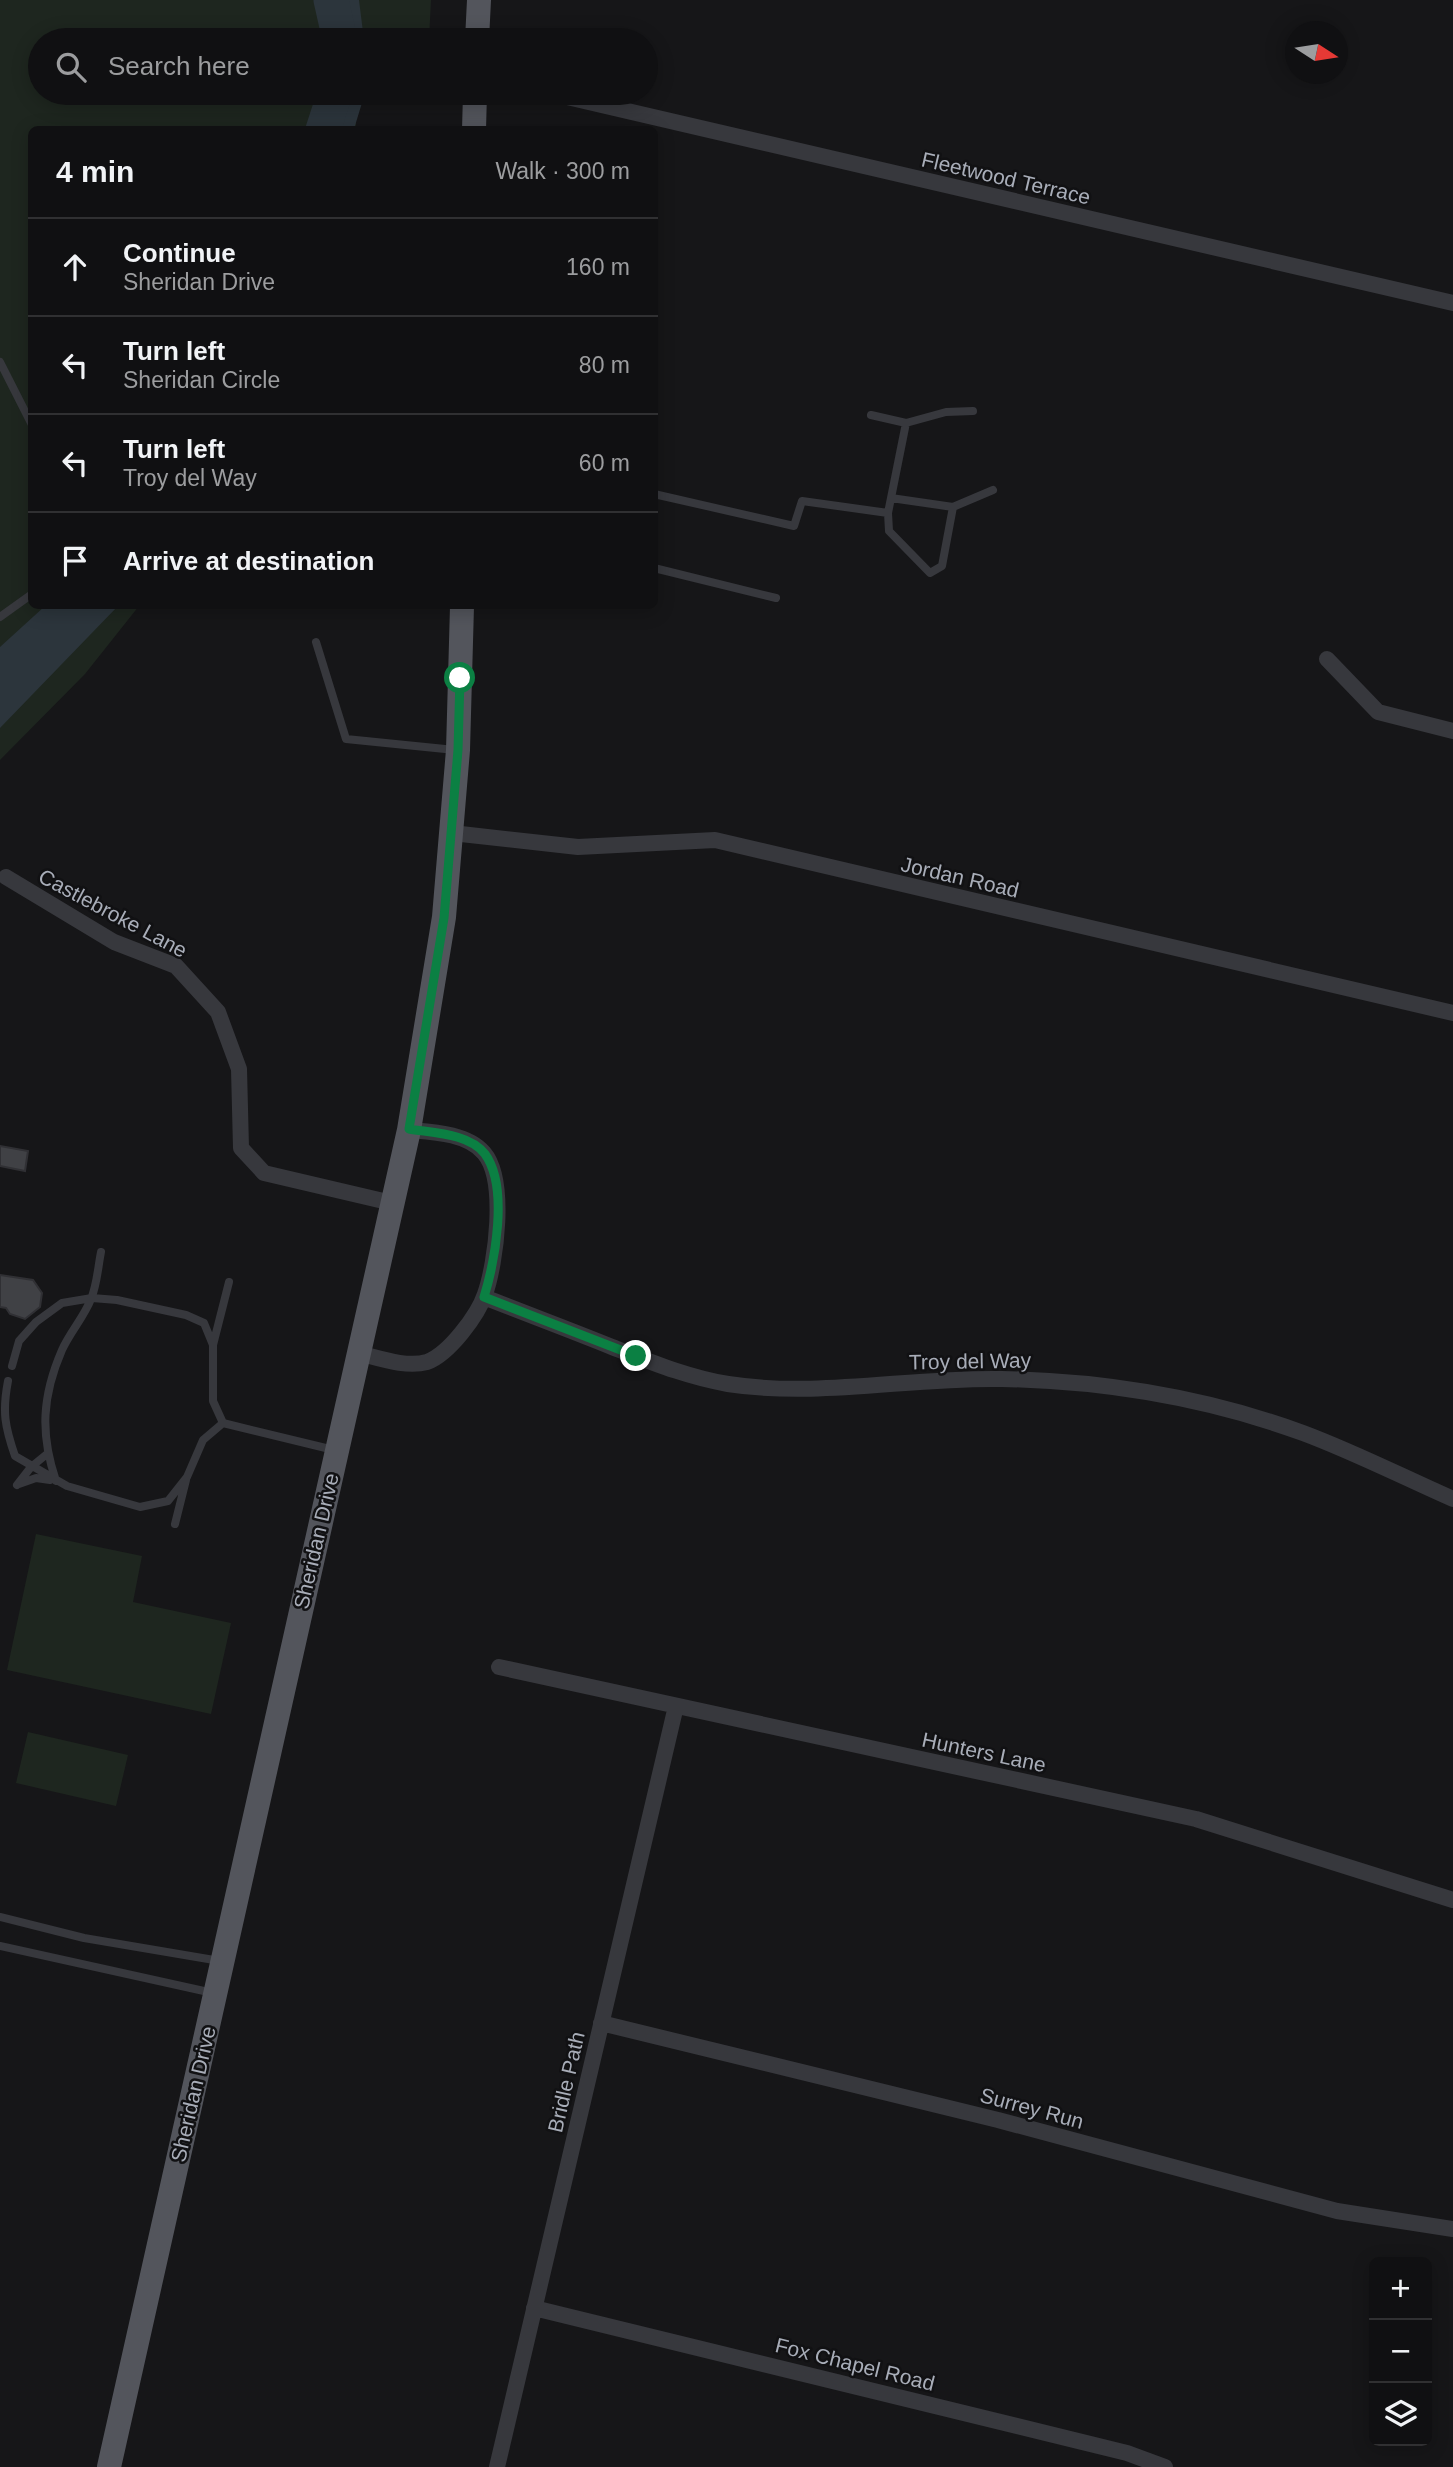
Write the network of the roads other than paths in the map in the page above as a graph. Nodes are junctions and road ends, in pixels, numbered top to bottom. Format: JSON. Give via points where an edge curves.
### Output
{"nodes":[{"id":1,"x":479,"y":0,"type":"edge"},
{"id":2,"x":478,"y":28,"type":"edge"},
{"id":3,"x":475,"y":105,"type":"edge"},
{"id":4,"x":602,"y":105,"type":"edge"},
{"id":5,"x":474,"y":126,"type":"edge"},
{"id":6,"x":1453,"y":303,"type":"edge"},
{"id":7,"x":0,"y":362,"type":"edge"},
{"id":8,"x":972,"y":411,"type":"dead end"},
{"id":9,"x":872,"y":415,"type":"dead end"},
{"id":10,"x":28,"y":417,"type":"edge"},
{"id":11,"x":906,"y":423,"type":"junction"},
{"id":12,"x":993,"y":490,"type":"dead end"},
{"id":13,"x":658,"y":495,"type":"edge"},
{"id":14,"x":891,"y":498,"type":"junction"},
{"id":15,"x":953,"y":507,"type":"junction"},
{"id":16,"x":888,"y":513,"type":"junction"},
{"id":17,"x":658,"y":569,"type":"edge"},
{"id":18,"x":28,"y":597,"type":"edge"},
{"id":19,"x":776,"y":598,"type":"dead end"},
{"id":20,"x":462,"y":609,"type":"edge"},
{"id":21,"x":0,"y":617,"type":"edge"},
{"id":22,"x":316,"y":642,"type":"dead end"},
{"id":23,"x":1327,"y":659,"type":"dead end"},
{"id":24,"x":1453,"y":731,"type":"edge"},
{"id":25,"x":458,"y":750,"type":"junction"},
{"id":26,"x":452,"y":833,"type":"junction"},
{"id":27,"x":6,"y":877,"type":"dead end"},
{"id":28,"x":1453,"y":1013,"type":"edge"},
{"id":29,"x":409,"y":1129,"type":"junction"},
{"id":30,"x":392,"y":1203,"type":"junction"},
{"id":31,"x":102,"y":1252,"type":"dead end"},
{"id":32,"x":229,"y":1282,"type":"dead end"},
{"id":33,"x":484,"y":1297,"type":"junction"},
{"id":34,"x":92,"y":1298,"type":"junction"},
{"id":35,"x":213,"y":1345,"type":"junction"},
{"id":36,"x":358,"y":1353,"type":"junction"},
{"id":37,"x":12,"y":1366,"type":"dead end"},
{"id":38,"x":9,"y":1381,"type":"dead end"},
{"id":39,"x":223,"y":1423,"type":"junction"},
{"id":40,"x":337,"y":1451,"type":"junction"},
{"id":41,"x":47,"y":1454,"type":"junction"},
{"id":42,"x":30,"y":1467,"type":"junction"},
{"id":43,"x":187,"y":1477,"type":"junction"},
{"id":44,"x":56,"y":1481,"type":"junction"},
{"id":45,"x":1453,"y":1499,"type":"edge"},
{"id":46,"x":174,"y":1524,"type":"dead end"},
{"id":47,"x":499,"y":1667,"type":"dead end"},
{"id":48,"x":676,"y":1706,"type":"junction"},
{"id":49,"x":1453,"y":1900,"type":"edge"},
{"id":50,"x":0,"y":1917,"type":"edge"},
{"id":51,"x":0,"y":1947,"type":"edge"},
{"id":52,"x":223,"y":1961,"type":"junction"},
{"id":53,"x":215,"y":1994,"type":"junction"},
{"id":54,"x":601,"y":2023,"type":"junction"},
{"id":55,"x":1453,"y":2229,"type":"edge"},
{"id":56,"x":534,"y":2308,"type":"junction"},
{"id":57,"x":109,"y":2467,"type":"edge"},
{"id":58,"x":497,"y":2467,"type":"edge"},
{"id":59,"x":1165,"y":2467,"type":"edge"}],
"edges":[{"from":1,"to":2,"type":"main road"},
{"from":3,"to":5,"type":"main road"},
{"from":4,"to":6,"type":"street","name":"Fleetwood Terrace"},
{"from":7,"to":10,"type":"lane"},
{"from":8,"to":11,"type":"lane","via":[[946,412]]},
{"from":9,"to":11,"type":"lane"},
{"from":11,"to":14,"type":"lane"},
{"from":12,"to":15,"type":"lane"},
{"from":13,"to":16,"type":"lane","via":[[794,526],[802,501]]},
{"from":14,"to":15,"type":"lane"},
{"from":14,"to":16,"type":"lane"},
{"from":15,"to":16,"type":"lane","via":[[942,566],[930,573],[889,531]]},
{"from":17,"to":19,"type":"lane"},
{"from":18,"to":21,"type":"lane"},
{"from":20,"to":25,"type":"main road","name":"Sheridan Drive"},
{"from":22,"to":25,"type":"lane","via":[[346,740]]},
{"from":23,"to":24,"type":"street","via":[[1378,712]]},
{"from":25,"to":26,"type":"main road","name":"Sheridan Drive"},
{"from":26,"to":28,"type":"street","name":"Jordan Road","via":[[578,847],[715,840]]},
{"from":26,"to":29,"type":"main road","name":"Sheridan Drive","via":[[444,918]]},
{"from":27,"to":30,"type":"street","name":"Castlebroke Lane","via":[[114,942],[176,966],[218,1012],[239,1069],[241,1149],[264,1173]]},
{"from":29,"to":30,"type":"main road","name":"Sheridan Drive"},
{"from":29,"to":33,"type":"street","via":[[466,1141],[484,1153],[494,1175],[495,1252]]},
{"from":30,"to":36,"type":"main road","name":"Sheridan Drive"},
{"from":31,"to":34,"type":"lane"},
{"from":32,"to":35,"type":"lane"},
{"from":33,"to":36,"type":"street","via":[[457,1338],[426,1362]]},
{"from":33,"to":45,"type":"street","name":"Troy del Way","via":[[686,1376],[730,1384],[791,1389],[1001,1379],[1136,1390],[1241,1412],[1362,1456]]},
{"from":34,"to":35,"type":"lane","via":[[186,1315],[204,1323]]},
{"from":34,"to":37,"type":"lane","via":[[62,1303],[36,1322],[19,1341]]},
{"from":34,"to":41,"type":"lane","via":[[62,1349],[50,1385],[44,1423]]},
{"from":35,"to":39,"type":"lane","via":[[213,1401]]},
{"from":36,"to":40,"type":"main road","name":"Sheridan Drive"},
{"from":38,"to":42,"type":"lane","via":[[5,1427],[15,1456]]},
{"from":39,"to":40,"type":"lane"},
{"from":39,"to":43,"type":"lane","via":[[203,1440]]},
{"from":40,"to":52,"type":"main road","name":"Sheridan Drive"},
{"from":41,"to":42,"type":"lane"},
{"from":41,"to":44,"type":"lane"},
{"from":42,"to":44,"type":"lane"},
{"from":42,"to":44,"type":"lane","via":[[17,1485],[36,1478]]},
{"from":43,"to":44,"type":"lane","via":[[168,1501],[140,1507]]},
{"from":43,"to":46,"type":"lane"},
{"from":47,"to":48,"type":"street","name":"Hunters Lane"},
{"from":48,"to":49,"type":"street","name":"Hunters Lane","via":[[1196,1819]]},
{"from":48,"to":54,"type":"street","name":"Bridle Path"},
{"from":50,"to":52,"type":"lane","via":[[84,1938]]},
{"from":51,"to":53,"type":"lane"},
{"from":52,"to":53,"type":"main road","name":"Sheridan Drive"},
{"from":53,"to":57,"type":"main road","name":"Sheridan Drive"},
{"from":54,"to":55,"type":"street","name":"Surrey Run","via":[[984,2116],[1337,2211]]},
{"from":54,"to":56,"type":"street","name":"Bridle Path"},
{"from":56,"to":58,"type":"street","name":"Bridle Path"},
{"from":56,"to":59,"type":"street","name":"Fox Chapel Road","via":[[1127,2453]]}]}
